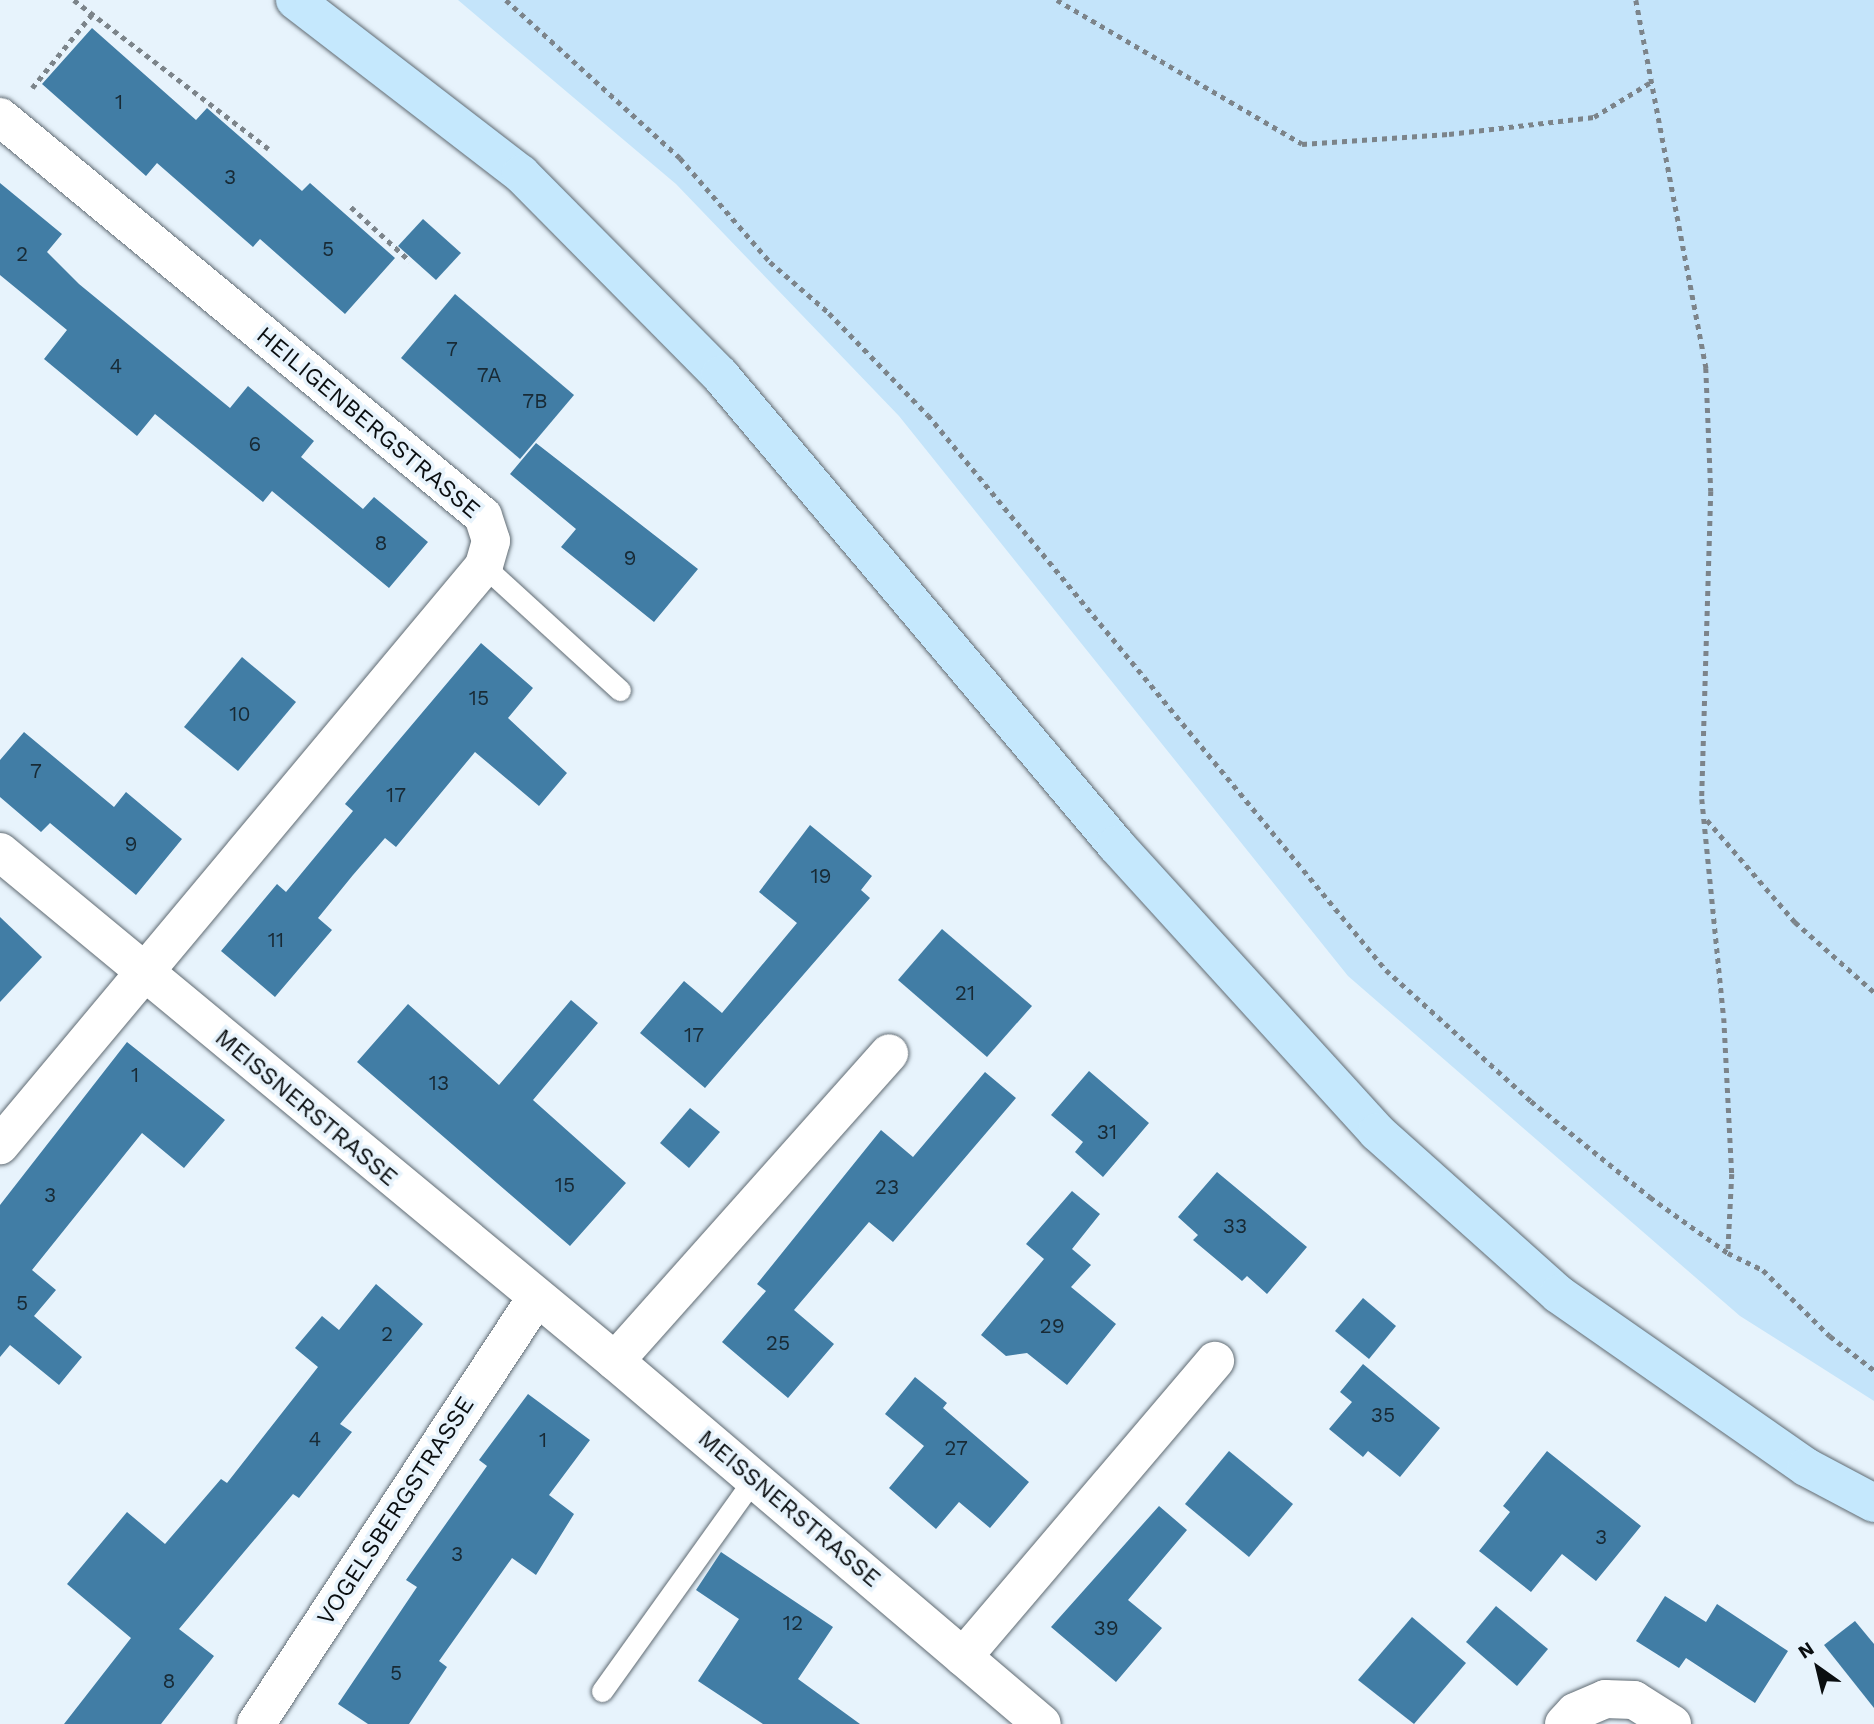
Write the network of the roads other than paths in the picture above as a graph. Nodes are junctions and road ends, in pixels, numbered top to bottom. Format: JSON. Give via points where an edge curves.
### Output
{"nodes":[{"id":1,"x":295,"y":0,"type":"edge"},
{"id":2,"x":3,"y":119,"type":"edge"},
{"id":3,"x":484,"y":566,"type":"junction"},
{"id":4,"x":620,"y":690,"type":"dead end"},
{"id":5,"x":0,"y":852,"type":"edge"},
{"id":6,"x":144,"y":974,"type":"junction"},
{"id":7,"x":889,"y":1053,"type":"dead end"},
{"id":8,"x":0,"y":1145,"type":"edge"},
{"id":9,"x":536,"y":1298,"type":"junction"},
{"id":10,"x":615,"y":1361,"type":"junction"},
{"id":11,"x":1215,"y":1361,"type":"dead end"},
{"id":12,"x":754,"y":1479,"type":"junction"},
{"id":13,"x":1874,"y":1503,"type":"edge"},
{"id":14,"x":963,"y":1657,"type":"junction"},
{"id":15,"x":602,"y":1691,"type":"dead end"},
{"id":16,"x":256,"y":1724,"type":"edge"},
{"id":17,"x":1042,"y":1724,"type":"edge"},
{"id":18,"x":1563,"y":1724,"type":"edge"},
{"id":19,"x":1672,"y":1724,"type":"edge"}],
"edges":[{"from":1,"to":13,"type":"main road","via":[[521,174],[720,375],[1116,845],[1377,1132],[1558,1294],[1806,1467]]},
{"from":2,"to":3,"type":"street","name":"HEILIGENBERGSTRASSE","via":[[484,516],[491,541]]},
{"from":3,"to":4,"type":"lane"},
{"from":3,"to":6,"type":"street"},
{"from":5,"to":6,"type":"street","name":"MEISSNERSTRASSE"},
{"from":6,"to":8,"type":"street"},
{"from":6,"to":9,"type":"street","name":"MEISSNERSTRASSE"},
{"from":7,"to":10,"type":"street"},
{"from":9,"to":10,"type":"street","name":"MEISSNERSTRASSE"},
{"from":9,"to":16,"type":"street","name":"VOGELSBERGSTRASSE"},
{"from":10,"to":12,"type":"street","name":"MEISSNERSTRASSE"},
{"from":11,"to":14,"type":"street"},
{"from":12,"to":14,"type":"street","name":"MEISSNERSTRASSE"},
{"from":12,"to":15,"type":"lane"},
{"from":14,"to":17,"type":"street","name":"MEISSNERSTRASSE"},
{"from":18,"to":19,"type":"street","via":[[1575,1712],[1605,1699],[1634,1700]]}]}
